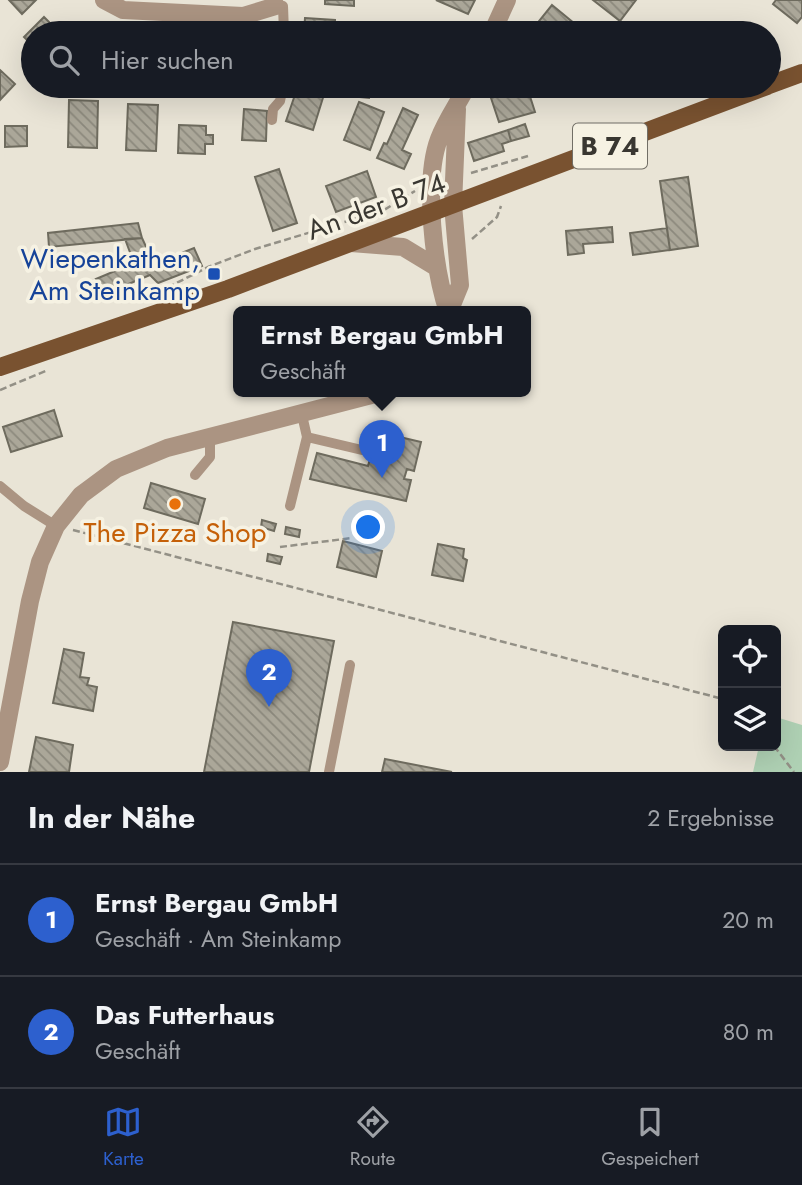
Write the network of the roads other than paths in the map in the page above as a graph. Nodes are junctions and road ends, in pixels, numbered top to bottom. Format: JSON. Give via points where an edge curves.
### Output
{"nodes":[{"id":1,"x":104,"y":0,"type":"edge"},
{"id":2,"x":507,"y":0,"type":"edge"},
{"id":3,"x":281,"y":3,"type":"edge"},
{"id":4,"x":285,"y":21,"type":"edge"},
{"id":5,"x":497,"y":21,"type":"edge"},
{"id":6,"x":802,"y":73,"type":"edge"},
{"id":7,"x":781,"y":80,"type":"edge"},
{"id":8,"x":280,"y":98,"type":"edge"},
{"id":9,"x":461,"y":98,"type":"edge"},
{"id":10,"x":734,"y":98,"type":"edge"},
{"id":11,"x":457,"y":106,"type":"junction"},
{"id":12,"x":272,"y":120,"type":"dead end"},
{"id":13,"x":453,"y":205,"type":"junction"},
{"id":14,"x":433,"y":212,"type":"junction"},
{"id":15,"x":351,"y":243,"type":"junction"},
{"id":16,"x":436,"y":267,"type":"junction"},
{"id":17,"x":446,"y":306,"type":"edge"},
{"id":18,"x":451,"y":306,"type":"edge"},
{"id":19,"x":0,"y":367,"type":"edge"},
{"id":20,"x":365,"y":397,"type":"edge"},
{"id":21,"x":302,"y":415,"type":"junction"},
{"id":22,"x":307,"y":437,"type":"junction"},
{"id":23,"x":210,"y":438,"type":"junction"},
{"id":24,"x":362,"y":450,"type":"dead end"},
{"id":25,"x":195,"y":475,"type":"dead end"},
{"id":26,"x":0,"y":486,"type":"edge"},
{"id":27,"x":290,"y":506,"type":"dead end"},
{"id":28,"x":56,"y":526,"type":"junction"},
{"id":29,"x":350,"y":665,"type":"dead end"},
{"id":30,"x":5,"y":701,"type":"edge"},
{"id":31,"x":0,"y":762,"type":"edge"},
{"id":32,"x":329,"y":772,"type":"edge"}],
"edges":[{"from":1,"to":3,"type":"street","via":[[123,10],[243,16]]},
{"from":2,"to":5,"type":"street"},
{"from":3,"to":4,"type":"lane"},
{"from":6,"to":7,"type":"main road","name":"An der B 74","number":"B 74"},
{"from":8,"to":12,"type":"lane"},
{"from":9,"to":11,"type":"street"},
{"from":10,"to":13,"type":"main road","name":"An der B 74","number":"B 74"},
{"from":11,"to":13,"type":"street"},
{"from":11,"to":14,"type":"street","via":[[439,139]]},
{"from":13,"to":14,"type":"main road","name":"An der B 74","number":"B 74"},
{"from":13,"to":18,"type":"street","via":[[460,285]]},
{"from":14,"to":15,"type":"main road","name":"An der B 74","number":"B 74"},
{"from":14,"to":16,"type":"street"},
{"from":15,"to":16,"type":"street","via":[[403,247]]},
{"from":15,"to":19,"type":"main road","name":"An der B 74","number":"B 74"},
{"from":16,"to":17,"type":"street"},
{"from":20,"to":21,"type":"street"},
{"from":21,"to":22,"type":"lane"},
{"from":21,"to":23,"type":"street"},
{"from":22,"to":24,"type":"lane"},
{"from":22,"to":27,"type":"lane"},
{"from":23,"to":25,"type":"lane","via":[[210,457]]},
{"from":23,"to":28,"type":"street","via":[[167,448],[116,469],[81,495]]},
{"from":26,"to":28,"type":"lane"},
{"from":28,"to":30,"type":"street","via":[[40,562]]},
{"from":29,"to":32,"type":"lane"},
{"from":30,"to":31,"type":"street"}]}
